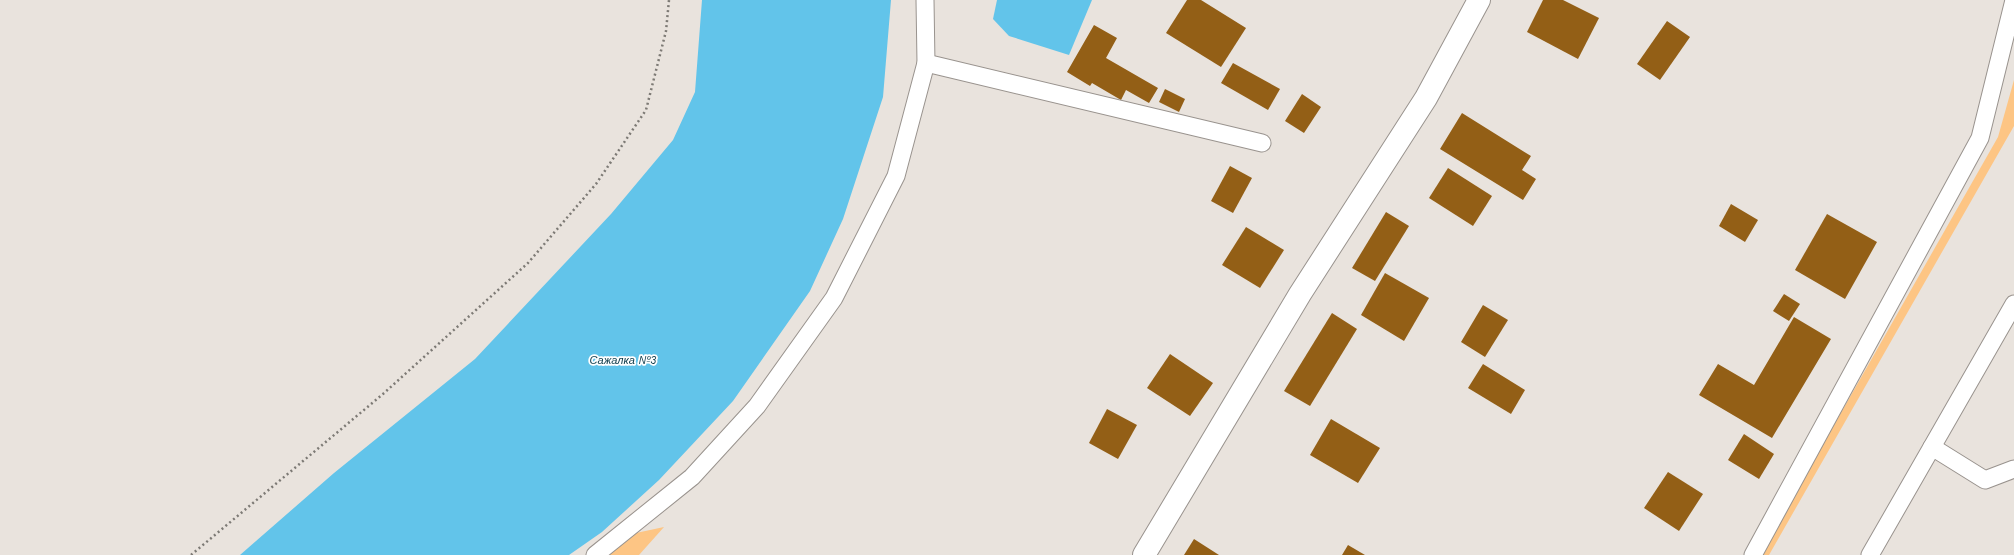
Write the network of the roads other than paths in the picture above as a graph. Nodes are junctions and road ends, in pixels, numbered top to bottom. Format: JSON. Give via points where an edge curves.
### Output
{"nodes":[{"id":1,"x":926,"y":0,"type":"edge"},
{"id":2,"x":1479,"y":0,"type":"edge"},
{"id":3,"x":2014,"y":0,"type":"edge"},
{"id":4,"x":926,"y":63,"type":"junction"},
{"id":5,"x":1262,"y":143,"type":"dead end"},
{"id":6,"x":2014,"y":304,"type":"edge"},
{"id":7,"x":1932,"y":447,"type":"junction"},
{"id":8,"x":2014,"y":469,"type":"edge"},
{"id":9,"x":595,"y":555,"type":"edge"},
{"id":10,"x":1144,"y":555,"type":"edge"},
{"id":11,"x":1753,"y":555,"type":"edge"},
{"id":12,"x":1870,"y":555,"type":"edge"}],
"edges":[{"from":1,"to":4,"type":"lane"},
{"from":2,"to":10,"type":"street","via":[[1426,98],[1300,294]]},
{"from":3,"to":11,"type":"lane","via":[[1980,138]]},
{"from":4,"to":5,"type":"lane"},
{"from":4,"to":9,"type":"lane","via":[[896,176],[834,298],[757,406],[692,477]]},
{"from":6,"to":7,"type":"lane"},
{"from":7,"to":8,"type":"lane","via":[[1985,480]]},
{"from":7,"to":12,"type":"lane"}]}
